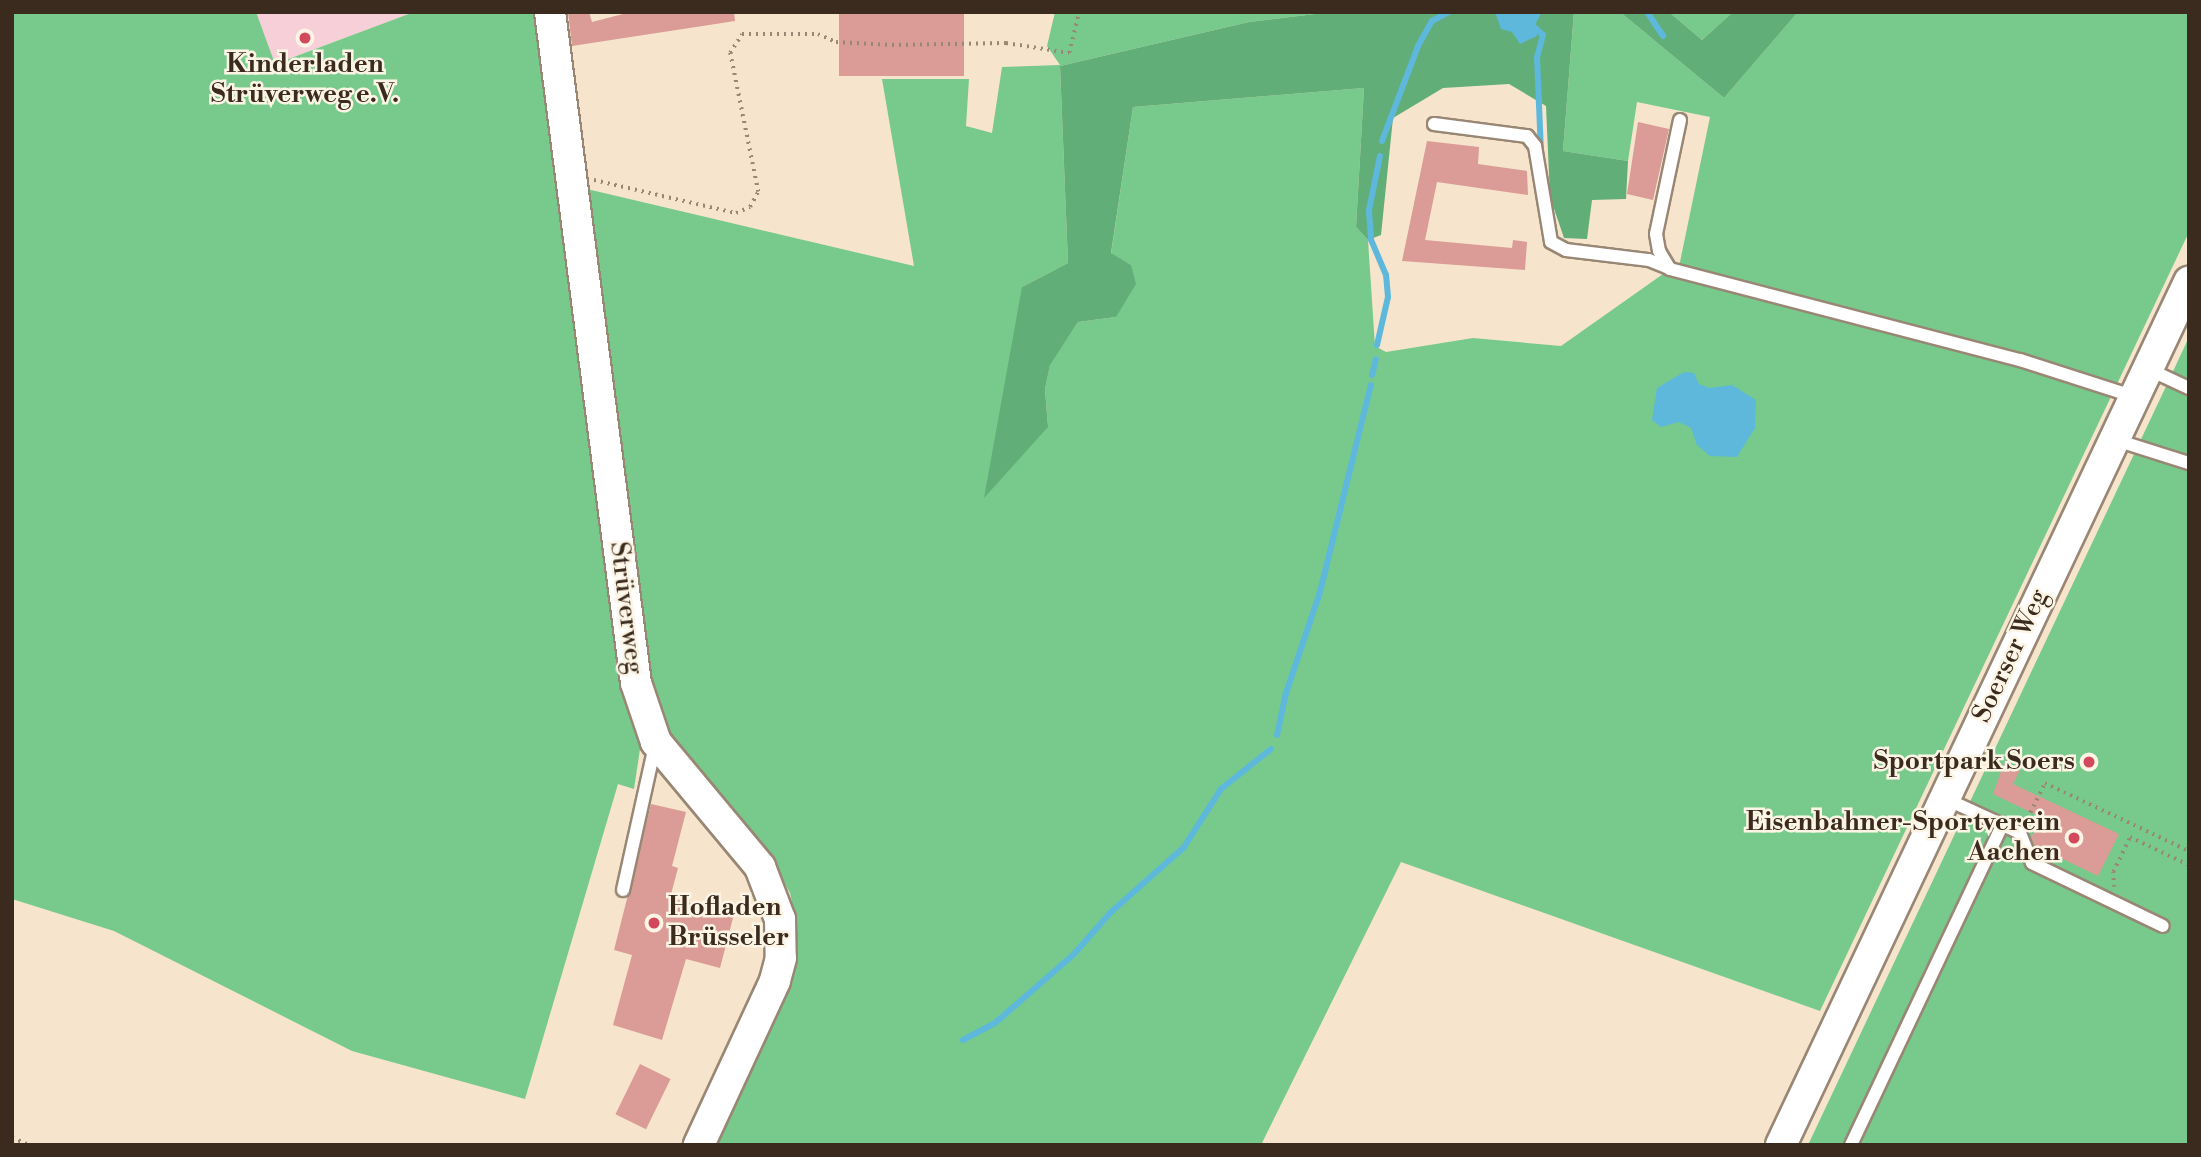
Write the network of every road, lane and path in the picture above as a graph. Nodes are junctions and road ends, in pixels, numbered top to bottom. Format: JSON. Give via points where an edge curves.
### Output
{"nodes":[{"id":1,"x":550,"y":12,"type":"edge"},
{"id":2,"x":1079,"y":12,"type":"edge"},
{"id":3,"x":1680,"y":120,"type":"dead end"},
{"id":4,"x":1434,"y":124,"type":"dead end"},
{"id":5,"x":571,"y":175,"type":"junction"},
{"id":6,"x":1670,"y":269,"type":"junction"},
{"id":7,"x":2189,"y":282,"type":"edge"},
{"id":8,"x":2148,"y":369,"type":"junction"},
{"id":9,"x":2189,"y":388,"type":"edge"},
{"id":10,"x":2135,"y":397,"type":"junction"},
{"id":11,"x":2115,"y":440,"type":"junction"},
{"id":12,"x":2189,"y":463,"type":"edge"},
{"id":13,"x":656,"y":742,"type":"junction"},
{"id":14,"x":1944,"y":798,"type":"junction"},
{"id":15,"x":2003,"y":825,"type":"junction"},
{"id":16,"x":2020,"y":834,"type":"junction"},
{"id":17,"x":2189,"y":851,"type":"edge"},
{"id":18,"x":2189,"y":865,"type":"edge"},
{"id":19,"x":623,"y":890,"type":"dead end"},
{"id":20,"x":2109,"y":900,"type":"junction"},
{"id":21,"x":2163,"y":926,"type":"dead end"},
{"id":22,"x":12,"y":1138,"type":"edge"},
{"id":23,"x":30,"y":1145,"type":"edge"},
{"id":24,"x":699,"y":1145,"type":"edge"},
{"id":25,"x":1781,"y":1145,"type":"edge"},
{"id":26,"x":1851,"y":1145,"type":"edge"}],
"edges":[{"from":1,"to":5,"type":"street","name":"Strüverweg"},
{"from":2,"to":5,"type":"path","via":[[1069,53],[1006,43],[892,45],[836,41],[818,34],[741,34],[730,53],[758,192],[745,211]]},
{"from":3,"to":6,"type":"lane","via":[[1656,234],[1659,251]]},
{"from":4,"to":6,"type":"lane","via":[[1527,136],[1535,146],[1551,242],[1566,250],[1649,261]]},
{"from":5,"to":13,"type":"street","name":"Strüverweg","via":[[636,683]]},
{"from":6,"to":10,"type":"lane","via":[[2021,360]]},
{"from":7,"to":8,"type":"street","name":"Soerser Weg"},
{"from":8,"to":9,"type":"lane"},
{"from":8,"to":10,"type":"street","name":"Soerser Weg"},
{"from":10,"to":11,"type":"street","name":"Soerser Weg"},
{"from":11,"to":12,"type":"lane"},
{"from":11,"to":14,"type":"street","name":"Soerser Weg"},
{"from":13,"to":19,"type":"lane"},
{"from":13,"to":24,"type":"street","name":"Strüverweg","via":[[760,867],[780,919],[781,958],[775,981]]},
{"from":14,"to":15,"type":"lane"},
{"from":14,"to":25,"type":"street","name":"Soerser Weg"},
{"from":15,"to":16,"type":"lane"},
{"from":15,"to":26,"type":"lane"},
{"from":16,"to":17,"type":"path","via":[[2045,783]]},
{"from":16,"to":20,"type":"lane","via":[[2032,863]]},
{"from":18,"to":20,"type":"path","via":[[2130,837],[2113,872],[2117,882]]},
{"from":20,"to":21,"type":"lane"},
{"from":22,"to":23,"type":"path"}]}
